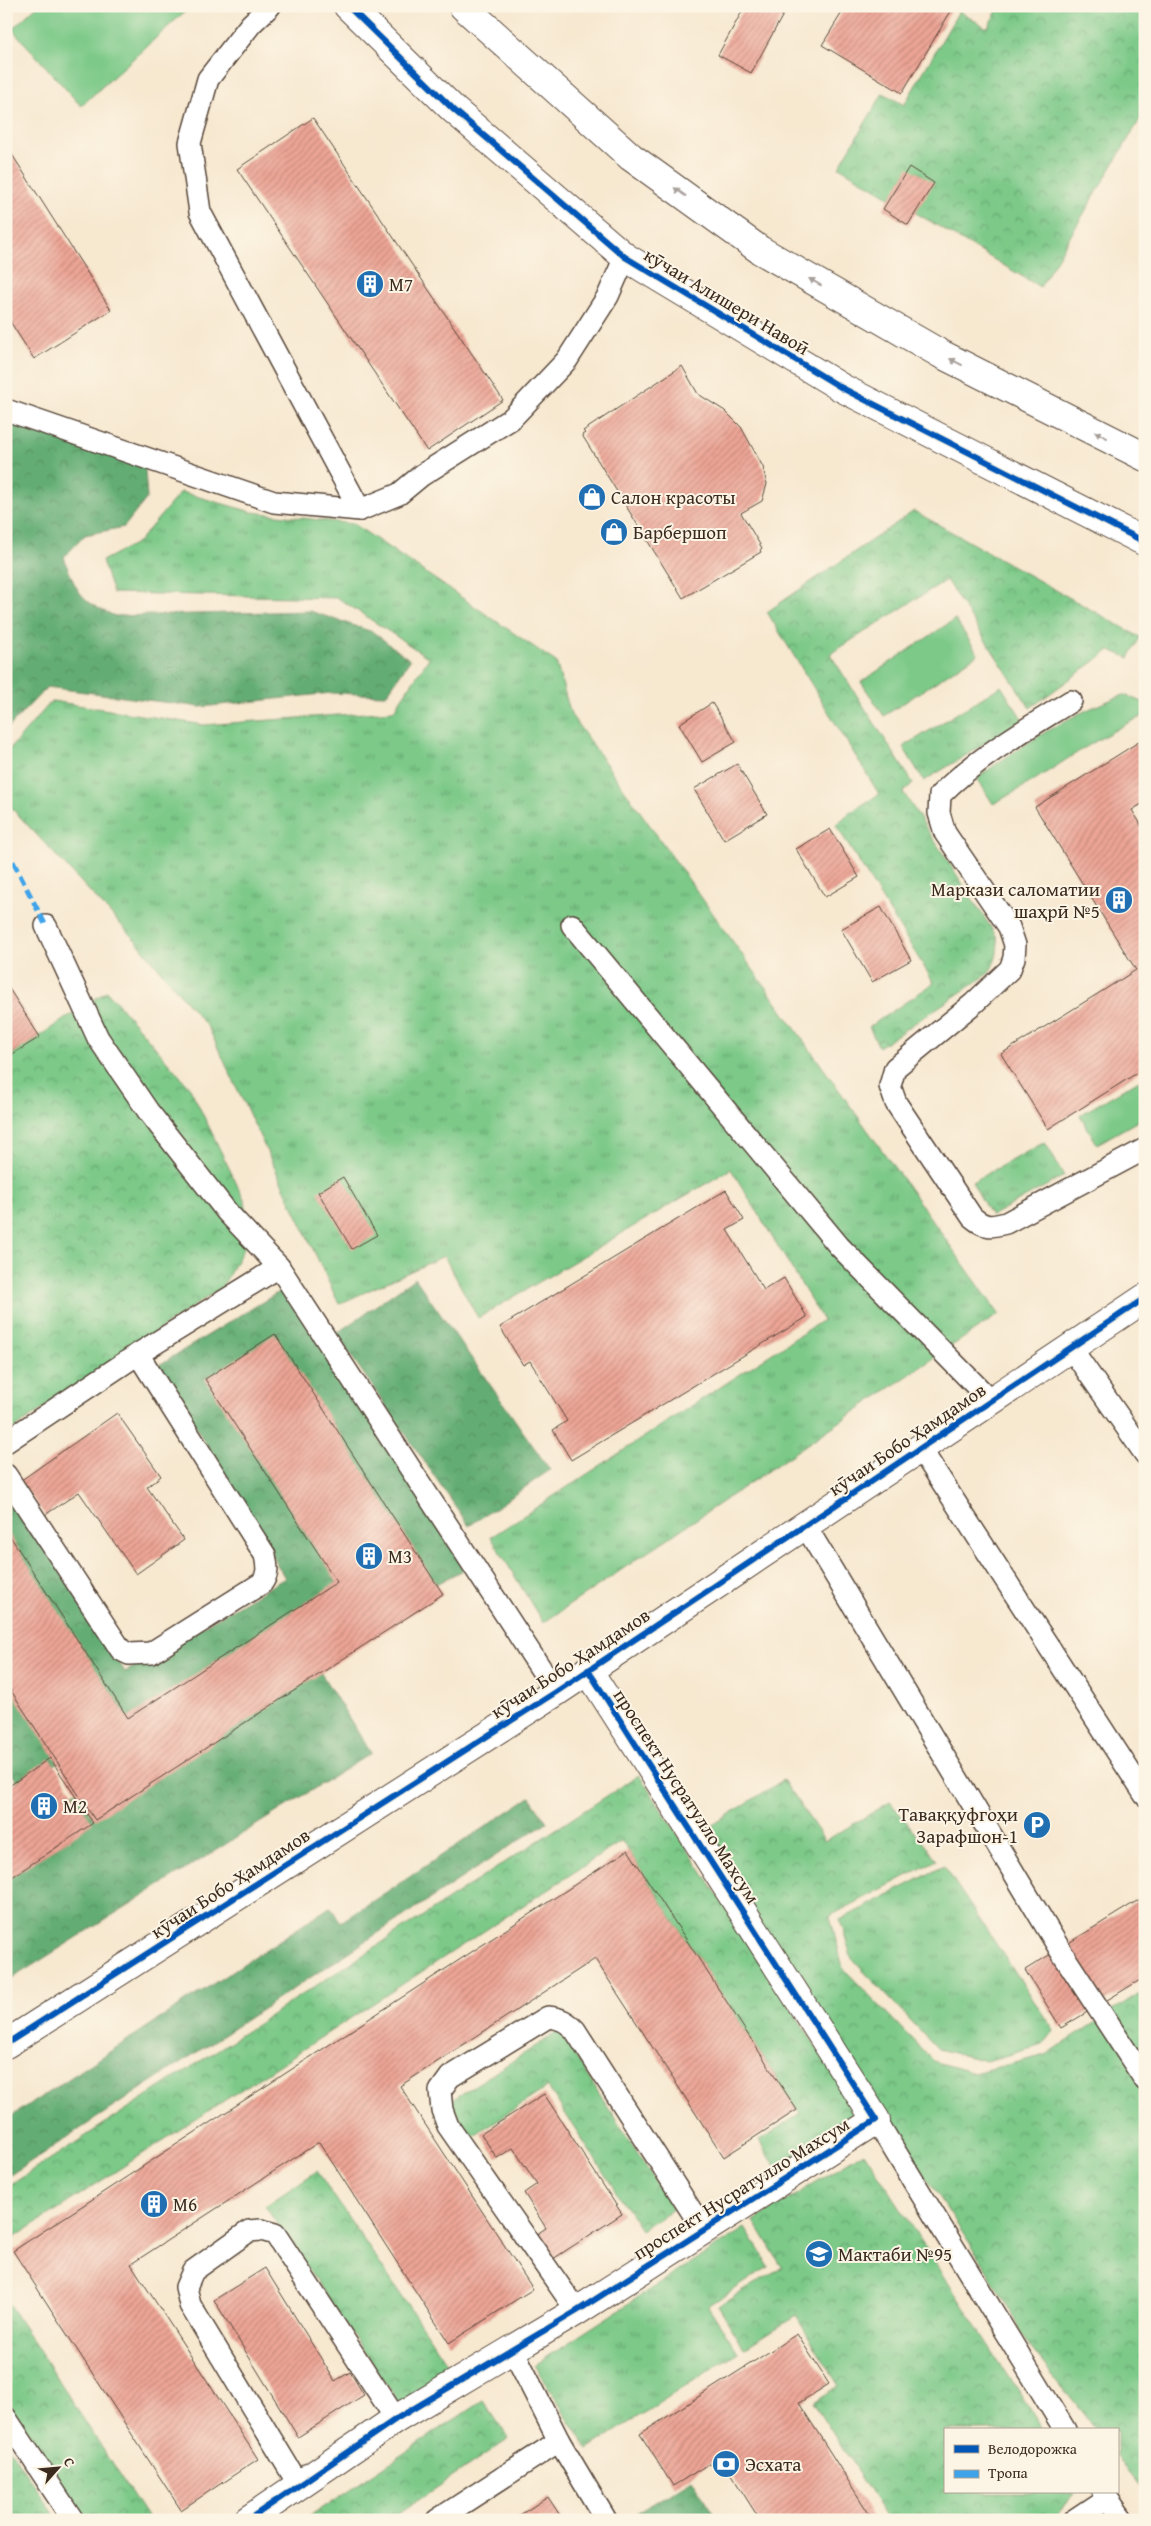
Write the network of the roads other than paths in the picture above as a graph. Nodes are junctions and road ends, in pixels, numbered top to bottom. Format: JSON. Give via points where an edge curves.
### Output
{"nodes":[{"id":1,"x":270,"y":6,"type":"edge"},
{"id":2,"x":348,"y":6,"type":"edge"},
{"id":3,"x":463,"y":6,"type":"edge"},
{"id":4,"x":625,"y":257,"type":"junction"},
{"id":5,"x":6,"y":410,"type":"edge"},
{"id":6,"x":1145,"y":457,"type":"edge"},
{"id":7,"x":360,"y":510,"type":"junction"},
{"id":8,"x":1145,"y":542,"type":"edge"},
{"id":9,"x":1072,"y":701,"type":"dead end"},
{"id":10,"x":572,"y":925,"type":"dead end"},
{"id":11,"x":46,"y":926,"type":"dead end"},
{"id":12,"x":1145,"y":1149,"type":"edge"},
{"id":13,"x":279,"y":1267,"type":"junction"},
{"id":14,"x":1145,"y":1298,"type":"edge"},
{"id":15,"x":1071,"y":1348,"type":"junction"},
{"id":16,"x":138,"y":1354,"type":"junction"},
{"id":17,"x":991,"y":1401,"type":"junction"},
{"id":18,"x":6,"y":1442,"type":"edge"},
{"id":19,"x":920,"y":1448,"type":"junction"},
{"id":20,"x":1145,"y":1454,"type":"edge"},
{"id":21,"x":6,"y":1475,"type":"edge"},
{"id":22,"x":805,"y":1525,"type":"junction"},
{"id":23,"x":588,"y":1670,"type":"junction"},
{"id":24,"x":556,"y":1692,"type":"junction"},
{"id":25,"x":1145,"y":1795,"type":"edge"},
{"id":26,"x":6,"y":2044,"type":"edge"},
{"id":27,"x":1145,"y":2080,"type":"edge"},
{"id":28,"x":876,"y":2120,"type":"junction"},
{"id":29,"x":704,"y":2229,"type":"junction"},
{"id":30,"x":578,"y":2311,"type":"junction"},
{"id":31,"x":513,"y":2350,"type":"junction"},
{"id":32,"x":396,"y":2419,"type":"junction"},
{"id":33,"x":8,"y":2423,"type":"edge"},
{"id":34,"x":1064,"y":2428,"type":"edge"},
{"id":35,"x":559,"y":2441,"type":"junction"},
{"id":36,"x":299,"y":2485,"type":"junction"},
{"id":37,"x":1105,"y":2495,"type":"edge"},
{"id":38,"x":73,"y":2520,"type":"edge"},
{"id":39,"x":248,"y":2520,"type":"edge"},
{"id":40,"x":437,"y":2520,"type":"edge"},
{"id":41,"x":606,"y":2520,"type":"edge"},
{"id":42,"x":1074,"y":2520,"type":"edge"},
{"id":43,"x":1123,"y":2520,"type":"edge"}],
"edges":[{"from":1,"to":7,"type":"lane","via":[[250,24],[208,79],[190,143],[200,212]]},
{"from":2,"to":4,"type":"street","name":"кӯчаи Алишери Навоӣ","via":[[454,110]]},
{"from":6,"to":3,"type":"street","one_way":true,"via":[[941,354],[760,250],[631,157]]},
{"from":4,"to":7,"type":"lane","via":[[608,296],[567,360],[511,419],[422,475],[399,494]]},
{"from":4,"to":8,"type":"street","name":"кӯчаи Алишери Навоӣ","via":[[842,388]]},
{"from":5,"to":7,"type":"lane","via":[[274,502]]},
{"from":9,"to":12,"type":"lane","via":[[995,748],[965,770],[940,795],[939,813],[945,833],[1008,927],[1015,945],[1014,958],[1010,969],[974,1003],[895,1068],[890,1086],[896,1103],[972,1218],[990,1227],[1006,1223]]},
{"from":10,"to":17,"type":"lane","via":[[839,1246]]},
{"from":11,"to":13,"type":"lane","via":[[98,1038],[226,1212]]},
{"from":13,"to":16,"type":"lane"},
{"from":13,"to":24,"type":"lane"},
{"from":14,"to":15,"type":"street","name":"кӯчаи Бобо Ҳамдамов"},
{"from":15,"to":17,"type":"street","name":"кӯчаи Бобо Ҳамдамов"},
{"from":15,"to":20,"type":"lane"},
{"from":16,"to":18,"type":"lane"},
{"from":16,"to":21,"type":"lane","via":[[265,1555],[266,1576],[262,1582],[150,1653],[129,1654],[121,1650]]},
{"from":17,"to":19,"type":"street","name":"кӯчаи Бобо Ҳамдамов"},
{"from":19,"to":22,"type":"street","name":"кӯчаи Бобо Ҳамдамов"},
{"from":19,"to":25,"type":"lane"},
{"from":22,"to":23,"type":"street","name":"кӯчаи Бобо Ҳамдамов"},
{"from":22,"to":27,"type":"lane","via":[[1062,1953]]},
{"from":23,"to":24,"type":"street","name":"кӯчаи Бобо Ҳамдамов"},
{"from":23,"to":28,"type":"street","name":"проспект Нусратулло Махсум"},
{"from":24,"to":26,"type":"street","name":"кӯчаи Бобо Ҳамдамов"},
{"from":28,"to":29,"type":"street","name":"проспект Нусратулло Махсум"},
{"from":28,"to":34,"type":"lane"},
{"from":29,"to":30,"type":"street","name":"проспект Нусратулло Махсум"},
{"from":29,"to":30,"type":"lane","via":[[567,2022],[548,2017],[450,2077],[440,2091],[448,2126]]},
{"from":30,"to":31,"type":"street","name":"проспект Нусратулло Махсум"},
{"from":31,"to":32,"type":"street","name":"проспект Нусратулло Махсум"},
{"from":31,"to":35,"type":"lane"},
{"from":32,"to":36,"type":"street","name":"проспект Нусратулло Махсум"},
{"from":32,"to":36,"type":"lane","via":[[275,2234],[249,2231],[193,2271],[186,2287],[190,2305]]},
{"from":33,"to":38,"type":"lane"},
{"from":35,"to":40,"type":"lane"},
{"from":35,"to":41,"type":"lane"},
{"from":36,"to":39,"type":"street","name":"проспект Нусратулло Махсум"},
{"from":37,"to":42,"type":"lane"},
{"from":37,"to":43,"type":"lane"}]}
